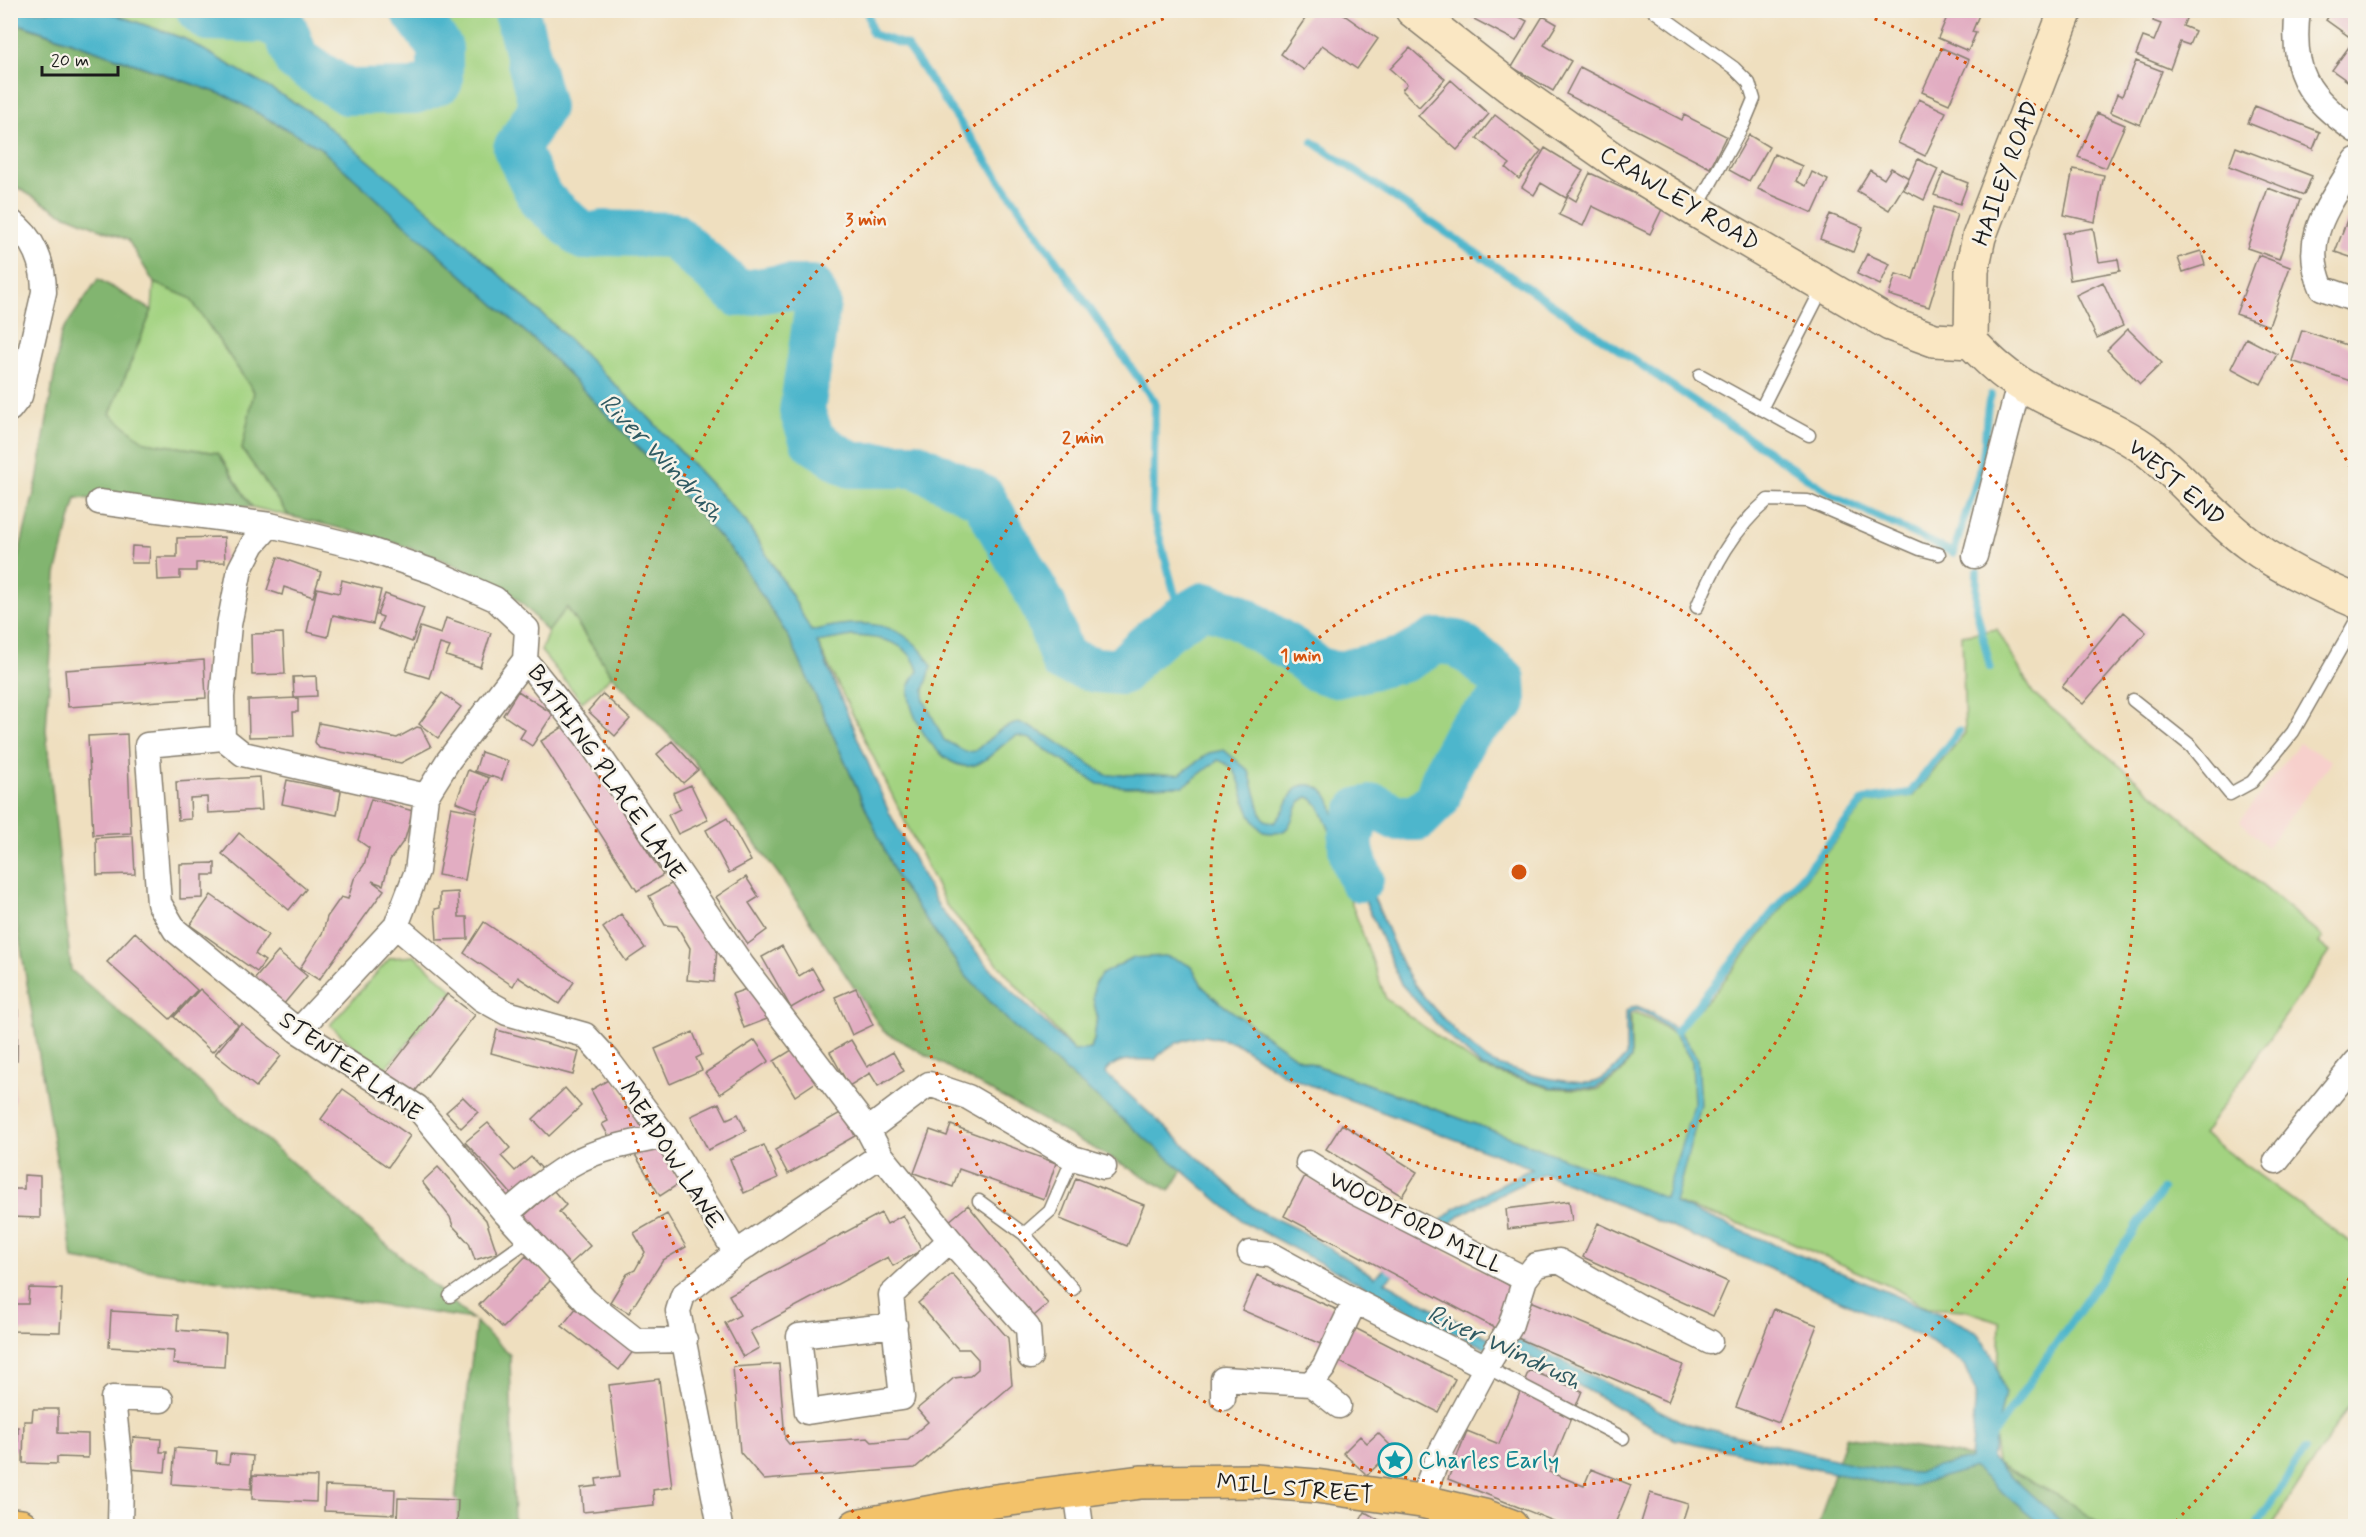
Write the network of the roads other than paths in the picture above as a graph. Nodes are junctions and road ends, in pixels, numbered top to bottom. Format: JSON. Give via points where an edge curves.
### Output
{"nodes":[{"id":1,"x":1653,"y":10,"type":"edge"},
{"id":2,"x":2066,"y":10,"type":"edge"},
{"id":3,"x":2298,"y":10,"type":"edge"},
{"id":4,"x":1424,"y":15,"type":"edge"},
{"id":5,"x":2355,"y":131,"type":"edge"},
{"id":6,"x":2355,"y":160,"type":"edge"},
{"id":7,"x":1695,"y":210,"type":"junction"},
{"id":8,"x":10,"y":221,"type":"edge"},
{"id":9,"x":1824,"y":286,"type":"junction"},
{"id":10,"x":2355,"y":300,"type":"edge"},
{"id":11,"x":1971,"y":342,"type":"junction"},
{"id":12,"x":1700,"y":375,"type":"dead end"},
{"id":13,"x":2019,"y":384,"type":"junction"},
{"id":14,"x":10,"y":409,"type":"edge"},
{"id":15,"x":1761,"y":409,"type":"junction"},
{"id":16,"x":1809,"y":435,"type":"dead end"},
{"id":17,"x":99,"y":502,"type":"dead end"},
{"id":18,"x":270,"y":525,"type":"junction"},
{"id":19,"x":1940,"y":554,"type":"dead end"},
{"id":20,"x":1975,"y":556,"type":"dead end"},
{"id":21,"x":2355,"y":601,"type":"edge"},
{"id":22,"x":1697,"y":607,"type":"dead end"},
{"id":23,"x":2355,"y":621,"type":"edge"},
{"id":24,"x":525,"y":660,"type":"junction"},
{"id":25,"x":2133,"y":700,"type":"dead end"},
{"id":26,"x":223,"y":738,"type":"junction"},
{"id":27,"x":426,"y":796,"type":"junction"},
{"id":28,"x":396,"y":926,"type":"junction"},
{"id":29,"x":298,"y":1031,"type":"junction"},
{"id":30,"x":2355,"y":1062,"type":"edge"},
{"id":31,"x":867,"y":1130,"type":"junction"},
{"id":32,"x":665,"y":1136,"type":"junction"},
{"id":33,"x":881,"y":1155,"type":"junction"},
{"id":34,"x":1073,"y":1158,"type":"junction"},
{"id":35,"x":2276,"y":1161,"type":"dead end"},
{"id":36,"x":1308,"y":1163,"type":"dead end"},
{"id":37,"x":1104,"y":1167,"type":"dead end"},
{"id":38,"x":979,"y":1201,"type":"dead end"},
{"id":39,"x":506,"y":1214,"type":"junction"},
{"id":40,"x":1024,"y":1234,"type":"junction"},
{"id":41,"x":531,"y":1238,"type":"junction"},
{"id":42,"x":950,"y":1240,"type":"junction"},
{"id":43,"x":1250,"y":1252,"type":"dead end"},
{"id":44,"x":736,"y":1253,"type":"junction"},
{"id":45,"x":1525,"y":1279,"type":"junction"},
{"id":46,"x":1073,"y":1289,"type":"dead end"},
{"id":47,"x":450,"y":1296,"type":"dead end"},
{"id":48,"x":1355,"y":1301,"type":"junction"},
{"id":49,"x":895,"y":1325,"type":"junction"},
{"id":50,"x":686,"y":1340,"type":"junction"},
{"id":51,"x":1710,"y":1342,"type":"dead end"},
{"id":52,"x":1030,"y":1357,"type":"dead end"},
{"id":53,"x":1489,"y":1363,"type":"junction"},
{"id":54,"x":1311,"y":1384,"type":"junction"},
{"id":55,"x":1222,"y":1398,"type":"dead end"},
{"id":56,"x":161,"y":1400,"type":"dead end"},
{"id":57,"x":1339,"y":1406,"type":"dead end"},
{"id":58,"x":1623,"y":1438,"type":"dead end"},
{"id":59,"x":1076,"y":1490,"type":"junction"},
{"id":60,"x":1421,"y":1501,"type":"junction"},
{"id":61,"x":10,"y":1525,"type":"edge"},
{"id":62,"x":21,"y":1527,"type":"edge"},
{"id":63,"x":120,"y":1527,"type":"edge"},
{"id":64,"x":720,"y":1527,"type":"edge"},
{"id":65,"x":856,"y":1527,"type":"edge"},
{"id":66,"x":1081,"y":1527,"type":"edge"},
{"id":67,"x":1510,"y":1527,"type":"edge"}],
"edges":[{"from":1,"to":7,"type":"lane","via":[[1734,68],[1749,83],[1754,99]]},
{"from":2,"to":11,"type":"main road","name":"HAILEY ROAD","via":[[1979,237],[1972,270]]},
{"from":3,"to":5,"type":"street","via":[[2295,33],[2302,73],[2311,93],[2328,112]]},
{"from":4,"to":7,"type":"main road","name":"CRAWLEY ROAD","via":[[1510,87],[1612,159]]},
{"from":6,"to":10,"type":"street","via":[[2317,228],[2312,253],[2314,272],[2322,288]]},
{"from":7,"to":9,"type":"main road","name":"CRAWLEY ROAD"},
{"from":8,"to":14,"type":"street","via":[[20,228],[40,259],[44,275],[44,292],[20,396]]},
{"from":9,"to":11,"type":"main road","name":"CRAWLEY ROAD","via":[[1890,324],[1934,340]]},
{"from":9,"to":15,"type":"lane"},
{"from":11,"to":13,"type":"main road","name":"WEST END"},
{"from":12,"to":15,"type":"lane"},
{"from":13,"to":20,"type":"street"},
{"from":13,"to":21,"type":"main road","name":"WEST END","via":[[2142,447],[2247,543],[2291,571]]},
{"from":15,"to":16,"type":"lane"},
{"from":17,"to":18,"type":"street","name":"BATHING PLACE LANE"},
{"from":18,"to":24,"type":"street","name":"BATHING PLACE LANE","via":[[367,549],[495,599],[527,629]]},
{"from":18,"to":26,"type":"street","via":[[253,544],[240,569],[229,625],[222,697]]},
{"from":19,"to":22,"type":"lane","via":[[1808,501],[1768,500],[1751,514],[1713,569]]},
{"from":23,"to":25,"type":"lane","via":[[2293,732],[2252,782],[2230,794],[2191,746]]},
{"from":24,"to":27,"type":"street"},
{"from":24,"to":31,"type":"street","name":"BATHING PLACE LANE","via":[[586,736],[742,965]]},
{"from":26,"to":27,"type":"street","via":[[243,754]]},
{"from":26,"to":29,"type":"street","name":"STENTER LANE","via":[[147,745],[159,903],[175,930]]},
{"from":27,"to":28,"type":"street","via":[[417,871]]},
{"from":28,"to":29,"type":"street"},
{"from":28,"to":32,"type":"street","name":"MEADOW LANE","via":[[482,999],[507,1013],[585,1035]]},
{"from":29,"to":39,"type":"street","name":"STENTER LANE","via":[[417,1107]]},
{"from":30,"to":35,"type":"street"},
{"from":31,"to":33,"type":"street","name":"BATHING PLACE LANE"},
{"from":31,"to":34,"type":"street","via":[[929,1084],[968,1097]]},
{"from":32,"to":39,"type":"street","via":[[622,1144],[579,1160],[540,1185]]},
{"from":32,"to":44,"type":"street","name":"MEADOW LANE"},
{"from":33,"to":42,"type":"street","name":"BATHING PLACE LANE"},
{"from":33,"to":44,"type":"street"},
{"from":34,"to":37,"type":"street"},
{"from":34,"to":40,"type":"lane","via":[[1050,1210]]},
{"from":36,"to":45,"type":"street","name":"WOODFORD MILL","via":[[1356,1193]]},
{"from":38,"to":40,"type":"lane"},
{"from":39,"to":41,"type":"street","name":"STENTER LANE"},
{"from":40,"to":46,"type":"lane"},
{"from":41,"to":47,"type":"lane"},
{"from":41,"to":50,"type":"street","name":"STENTER LANE","via":[[586,1300],[637,1341]]},
{"from":42,"to":49,"type":"street","via":[[891,1295]]},
{"from":42,"to":52,"type":"street","name":"BATHING PLACE LANE","via":[[1028,1328]]},
{"from":43,"to":48,"type":"street","via":[[1271,1255]]},
{"from":44,"to":50,"type":"street","name":"MEADOW LANE","via":[[683,1295],[678,1311]]},
{"from":45,"to":51,"type":"street","name":"WOODFORD MILL","via":[[1536,1265],[1559,1261]]},
{"from":45,"to":53,"type":"street","name":"WOODFORD MILL","via":[[1510,1327]]},
{"from":48,"to":53,"type":"street"},
{"from":48,"to":54,"type":"street"},
{"from":49,"to":49,"type":"street","via":[[902,1398],[807,1412],[799,1336]]},
{"from":50,"to":64,"type":"street","name":"MEADOW LANE"},
{"from":53,"to":58,"type":"lane"},
{"from":53,"to":60,"type":"street","name":"WOODFORD MILL","via":[[1439,1455]]},
{"from":54,"to":55,"type":"street","via":[[1222,1379]]},
{"from":54,"to":57,"type":"street"},
{"from":56,"to":63,"type":"street","via":[[113,1398],[121,1476]]},
{"from":59,"to":60,"type":"main road","name":"MILL STREET","via":[[1142,1482],[1255,1480]]},
{"from":59,"to":65,"type":"main road","name":"MILL STREET"},
{"from":59,"to":66,"type":"street"},
{"from":60,"to":67,"type":"main road","name":"MILL STREET","via":[[1484,1516]]},
{"from":61,"to":62,"type":"main road"}]}
